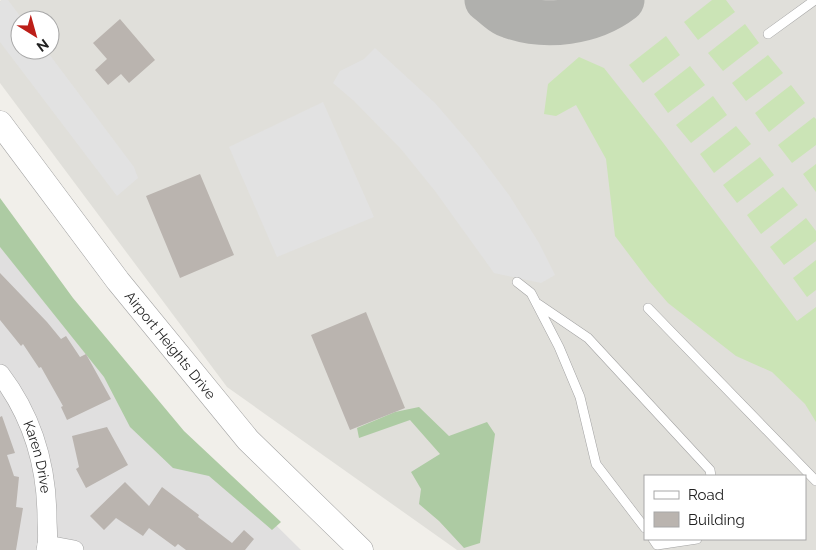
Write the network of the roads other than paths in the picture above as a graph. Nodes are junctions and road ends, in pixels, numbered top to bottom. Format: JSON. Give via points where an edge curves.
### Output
{"nodes":[{"id":1,"x":815,"y":0,"type":"edge"},
{"id":2,"x":768,"y":34,"type":"dead end"},
{"id":3,"x":0,"y":123,"type":"edge"},
{"id":4,"x":517,"y":282,"type":"dead end"},
{"id":5,"x":538,"y":304,"type":"junction"},
{"id":6,"x":648,"y":308,"type":"dead end"},
{"id":7,"x":0,"y":374,"type":"edge"},
{"id":8,"x":710,"y":475,"type":"edge"},
{"id":9,"x":816,"y":481,"type":"edge"},
{"id":10,"x":644,"y":527,"type":"edge"},
{"id":11,"x":653,"y":540,"type":"edge"},
{"id":12,"x":690,"y":540,"type":"edge"},
{"id":13,"x":47,"y":548,"type":"edge"},
{"id":14,"x":74,"y":550,"type":"edge"},
{"id":15,"x":361,"y":550,"type":"edge"}],
"edges":[{"from":1,"to":2,"type":"lane"},
{"from":3,"to":15,"type":"street","name":"Airport Heights Drive","via":[[118,281],[248,440]]},
{"from":4,"to":5,"type":"lane","via":[[531,293]]},
{"from":5,"to":8,"type":"lane","via":[[588,338],[710,470]]},
{"from":5,"to":10,"type":"lane","via":[[580,397],[596,464]]},
{"from":6,"to":9,"type":"lane"},
{"from":7,"to":13,"type":"street","name":"Karen Drive","via":[[28,421],[40,456],[47,495]]},
{"from":11,"to":12,"type":"lane","via":[[657,545]]},
{"from":13,"to":14,"type":"street"}]}
